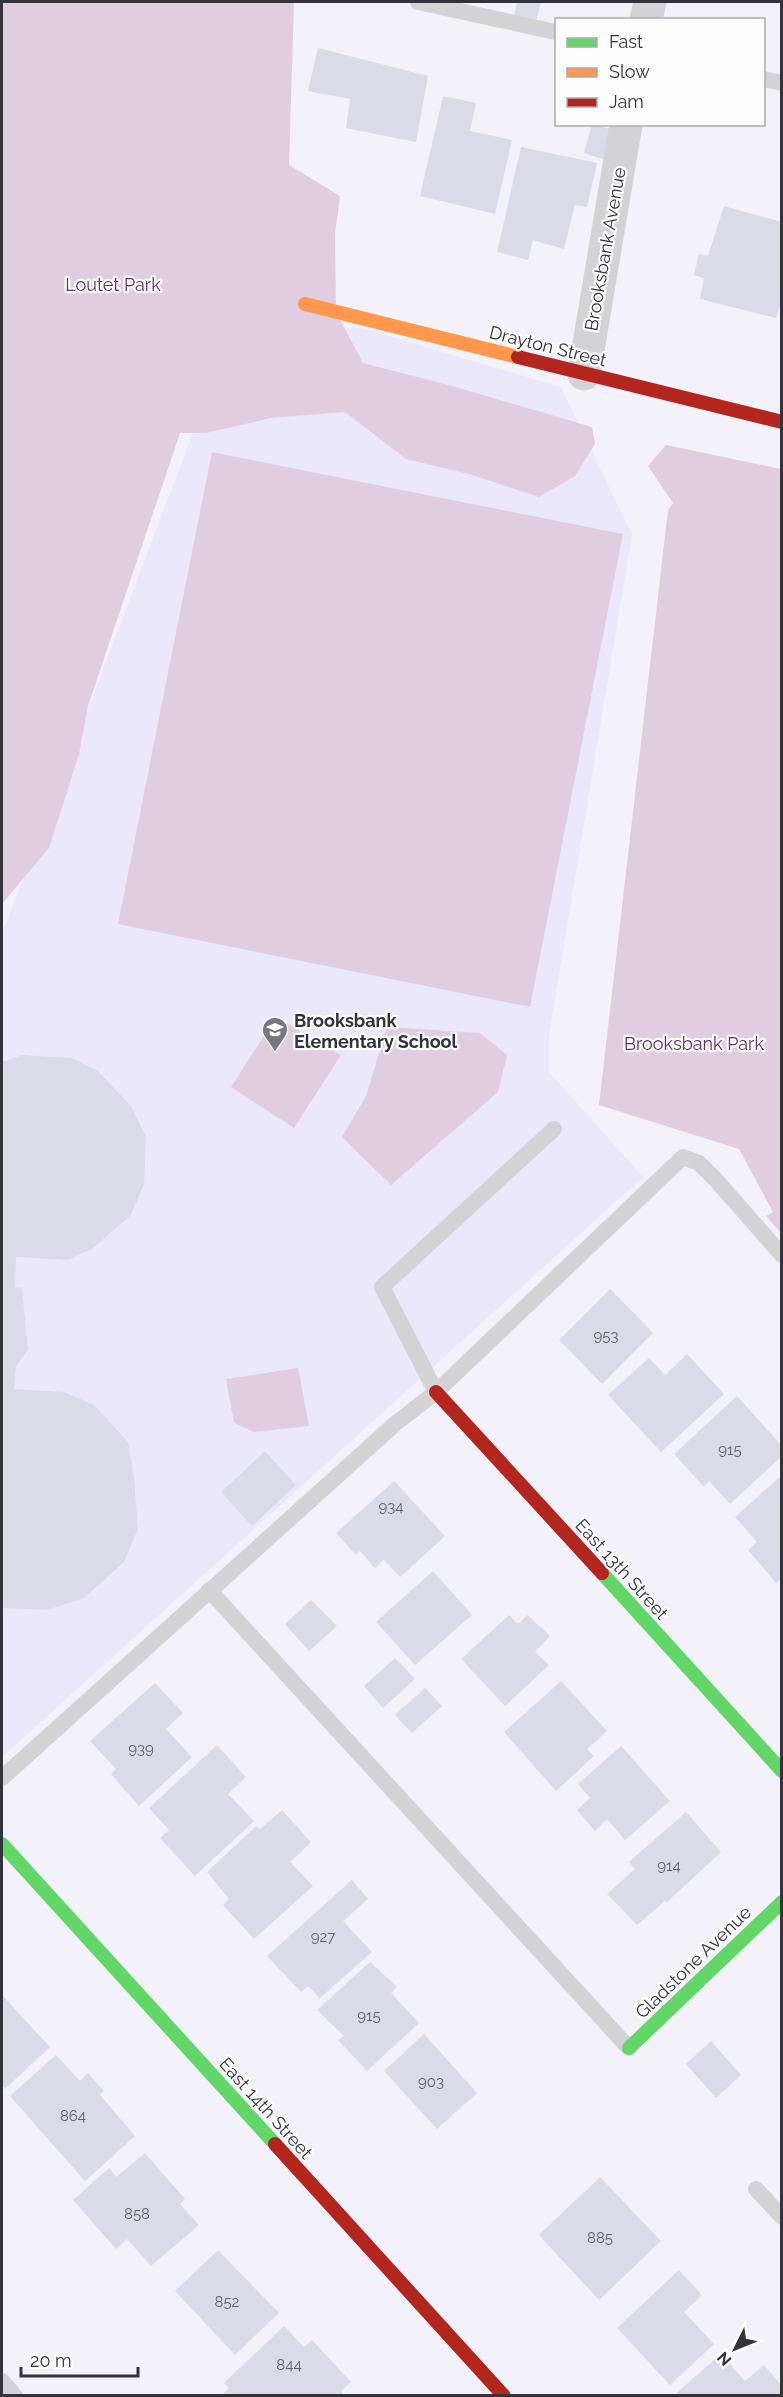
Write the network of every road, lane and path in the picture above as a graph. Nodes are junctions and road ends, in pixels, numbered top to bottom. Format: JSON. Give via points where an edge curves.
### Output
{"nodes":[{"id":1,"x":418,"y":2,"type":"edge"},
{"id":2,"x":650,"y":2,"type":"edge"},
{"id":3,"x":646,"y":18,"type":"edge"},
{"id":4,"x":555,"y":32,"type":"edge"},
{"id":5,"x":765,"y":79,"type":"edge"},
{"id":6,"x":782,"y":83,"type":"edge"},
{"id":7,"x":626,"y":126,"type":"edge"},
{"id":8,"x":305,"y":304,"type":"dead end"},
{"id":9,"x":584,"y":374,"type":"junction"},
{"id":10,"x":782,"y":422,"type":"edge"},
{"id":11,"x":554,"y":1130,"type":"dead end"},
{"id":12,"x":782,"y":1255,"type":"edge"},
{"id":13,"x":436,"y":1392,"type":"junction"},
{"id":14,"x":209,"y":1590,"type":"junction"},
{"id":15,"x":782,"y":1771,"type":"edge"},
{"id":16,"x":2,"y":1778,"type":"edge"},
{"id":17,"x":2,"y":1844,"type":"edge"},
{"id":18,"x":782,"y":1902,"type":"edge"},
{"id":19,"x":629,"y":2048,"type":"joint"},
{"id":20,"x":756,"y":2189,"type":"dead end"},
{"id":21,"x":782,"y":2217,"type":"edge"},
{"id":22,"x":2,"y":2381,"type":"edge"},
{"id":23,"x":15,"y":2396,"type":"edge"},
{"id":24,"x":504,"y":2396,"type":"edge"}],
"edges":[{"from":1,"to":4,"type":"lane"},
{"from":2,"to":3,"type":"street"},
{"from":5,"to":6,"type":"lane"},
{"from":7,"to":9,"type":"street","name":"Brooksbank Avenue"},
{"from":8,"to":9,"type":"street","name":"Drayton Street"},
{"from":9,"to":10,"type":"street","name":"Drayton Street"},
{"from":11,"to":13,"type":"lane","via":[[382,1287]]},
{"from":12,"to":13,"type":"lane","via":[[699,1163],[683,1157]]},
{"from":13,"to":14,"type":"lane"},
{"from":13,"to":15,"type":"street","name":"East 13th Street"},
{"from":14,"to":16,"type":"lane"},
{"from":14,"to":19,"type":"lane"},
{"from":17,"to":24,"type":"street","name":"East 14th Street"},
{"from":18,"to":19,"type":"street","name":"Gladstone Avenue"},
{"from":20,"to":21,"type":"lane"},
{"from":22,"to":23,"type":"lane"}]}
